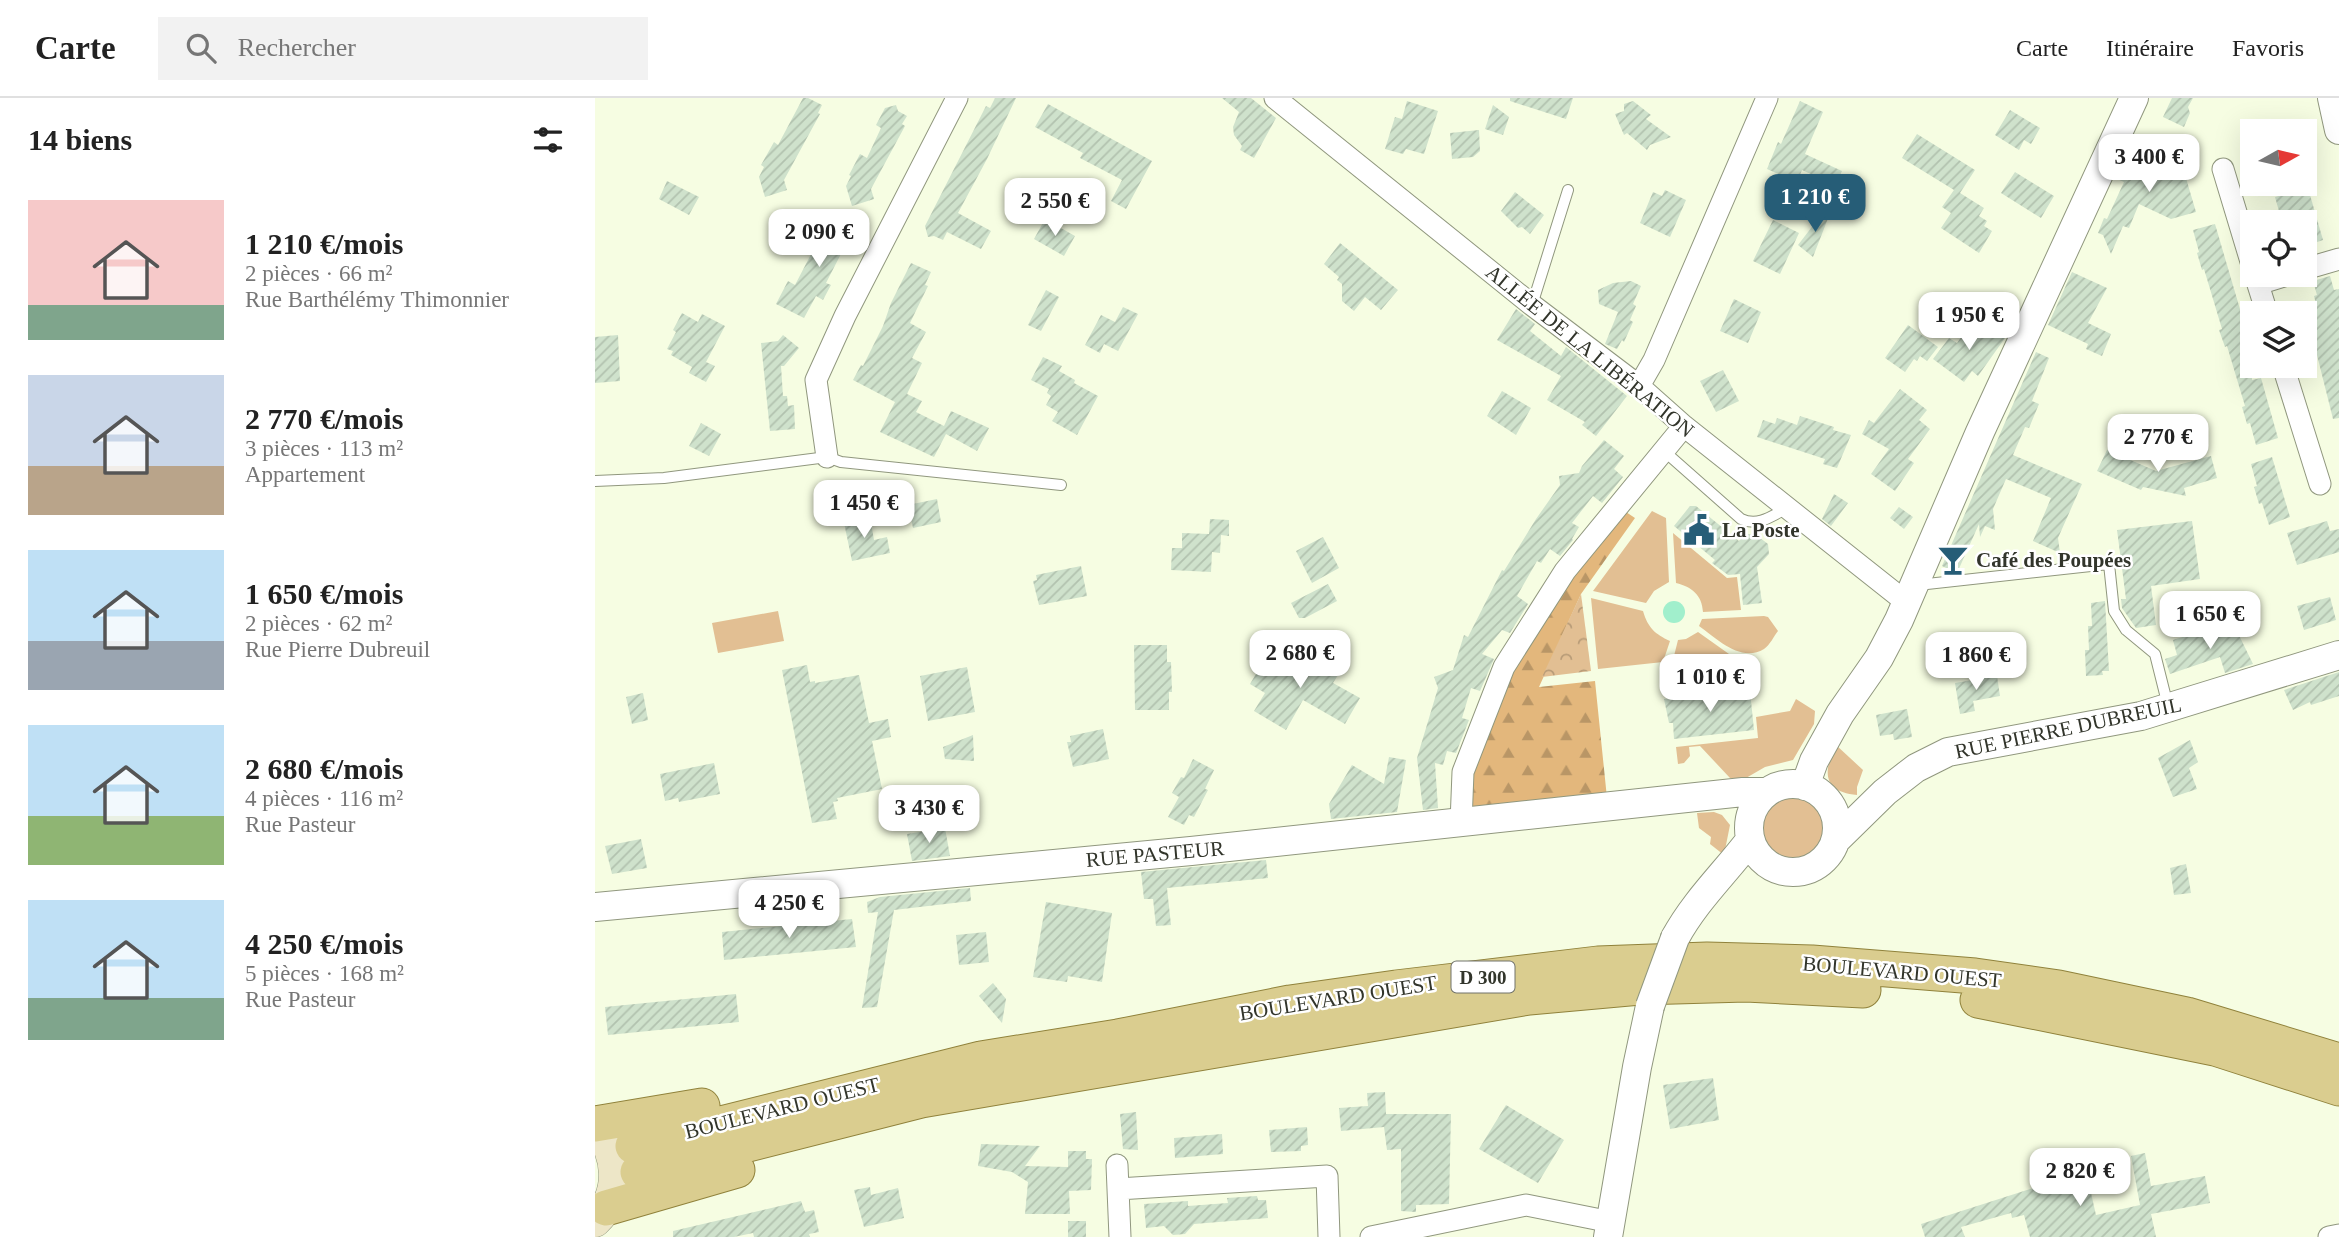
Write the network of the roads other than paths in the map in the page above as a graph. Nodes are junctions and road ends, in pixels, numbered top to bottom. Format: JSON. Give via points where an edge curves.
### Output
{"nodes":[{"id":1,"x":957,"y":98,"type":"edge"},
{"id":2,"x":1275,"y":98,"type":"edge"},
{"id":3,"x":1767,"y":98,"type":"edge"},
{"id":4,"x":2134,"y":98,"type":"edge"},
{"id":5,"x":2332,"y":98,"type":"edge"},
{"id":6,"x":2339,"y":130,"type":"edge"},
{"id":7,"x":2223,"y":169,"type":"dead end"},
{"id":8,"x":1568,"y":190,"type":"dead end"},
{"id":9,"x":2240,"y":225,"type":"edge"},
{"id":10,"x":2339,"y":259,"type":"edge"},
{"id":11,"x":2317,"y":266,"type":"edge"},
{"id":12,"x":1532,"y":305,"type":"junction"},
{"id":13,"x":2287,"y":378,"type":"edge"},
{"id":14,"x":1639,"y":386,"type":"junction"},
{"id":15,"x":1684,"y":426,"type":"junction"},
{"id":16,"x":1664,"y":452,"type":"junction"},
{"id":17,"x":827,"y":457,"type":"junction"},
{"id":18,"x":595,"y":481,"type":"edge"},
{"id":19,"x":2320,"y":484,"type":"dead end"},
{"id":20,"x":1061,"y":485,"type":"dead end"},
{"id":21,"x":1787,"y":508,"type":"junction"},
{"id":22,"x":1909,"y":594,"type":"junction"},
{"id":23,"x":2339,"y":655,"type":"edge"},
{"id":24,"x":2169,"y":709,"type":"junction"},
{"id":25,"x":1805,"y":786,"type":"junction"},
{"id":26,"x":1767,"y":792,"type":"junction"},
{"id":27,"x":1885,"y":792,"type":"junction"},
{"id":28,"x":1714,"y":795,"type":"junction"},
{"id":29,"x":1829,"y":802,"type":"junction"},
{"id":30,"x":1461,"y":823,"type":"junction"},
{"id":31,"x":1749,"y":831,"type":"junction"},
{"id":32,"x":1835,"y":841,"type":"junction"},
{"id":33,"x":1769,"y":865,"type":"junction"},
{"id":34,"x":1716,"y":882,"type":"junction"},
{"id":35,"x":596,"y":909,"type":"edge"},
{"id":36,"x":1290,"y":1003,"type":"junction"},
{"id":37,"x":2339,"y":1061,"type":"edge"},
{"id":38,"x":1041,"y":1080,"type":"junction"},
{"id":39,"x":2339,"y":1088,"type":"edge"},
{"id":40,"x":595,"y":1124,"type":"edge"},
{"id":41,"x":1117,"y":1165,"type":"dead end"},
{"id":42,"x":1118,"y":1189,"type":"junction"},
{"id":43,"x":600,"y":1221,"type":"edge"},
{"id":44,"x":1610,"y":1229,"type":"edge"},
{"id":45,"x":2339,"y":1235,"type":"edge"},
{"id":46,"x":1120,"y":1237,"type":"edge"},
{"id":47,"x":1329,"y":1237,"type":"edge"},
{"id":48,"x":1371,"y":1237,"type":"edge"},
{"id":49,"x":2329,"y":1237,"type":"edge"}],
"edges":[{"from":1,"to":17,"type":"street","via":[[816,380]]},
{"from":2,"to":12,"type":"street","name":"ALLÉE DE LA LIBÉRATION"},
{"from":3,"to":14,"type":"street"},
{"from":4,"to":22,"type":"street"},
{"from":5,"to":6,"type":"street"},
{"from":7,"to":9,"type":"street"},
{"from":8,"to":12,"type":"lane"},
{"from":10,"to":11,"type":"street"},
{"from":12,"to":14,"type":"street","name":"ALLÉE DE LA LIBÉRATION"},
{"from":13,"to":19,"type":"street"},
{"from":14,"to":15,"type":"street","name":"ALLÉE DE LA LIBÉRATION"},
{"from":15,"to":16,"type":"street"},
{"from":15,"to":21,"type":"street","name":"ALLÉE DE LA LIBÉRATION"},
{"from":16,"to":21,"type":"lane","via":[[1749,523]]},
{"from":16,"to":30,"type":"street","via":[[1565,571],[1504,667],[1463,772]]},
{"from":17,"to":18,"type":"lane","via":[[664,478]]},
{"from":17,"to":20,"type":"lane"},
{"from":21,"to":22,"type":"street","name":"ALLÉE DE LA LIBÉRATION"},
{"from":22,"to":24,"type":"lane","via":[[2109,565],[2114,611],[2126,630],[2155,654]]},
{"from":22,"to":25,"type":"street","via":[[1879,658],[1840,714]]},
{"from":23,"to":24,"type":"street","name":"RUE PIERRE DUBREUIL"},
{"from":24,"to":27,"type":"street","name":"RUE PIERRE DUBREUIL","via":[[1948,752],[1916,768]]},
{"from":25,"to":26,"type":"street","via":[[1790,784]]},
{"from":25,"to":29,"type":"street"},
{"from":26,"to":28,"type":"street","name":"RUE PASTEUR"},
{"from":26,"to":31,"type":"street","via":[[1755,805]]},
{"from":27,"to":29,"type":"street","name":"RUE PIERRE DUBREUIL"},
{"from":27,"to":32,"type":"street","name":"RUE PIERRE DUBREUIL"},
{"from":28,"to":30,"type":"street","name":"RUE PASTEUR"},
{"from":28,"to":31,"type":"street","via":[[1725,799]]},
{"from":29,"to":32,"type":"street","via":[[1837,825]]},
{"from":30,"to":35,"type":"street","name":"RUE PASTEUR"},
{"from":31,"to":33,"type":"street","via":[[1754,850]]},
{"from":31,"to":34,"type":"street"},
{"from":32,"to":33,"type":"street","via":[[1822,862],[1808,870],[1784,872]]},
{"from":33,"to":34,"type":"street"},
{"from":34,"to":44,"type":"street","bridge":true,"via":[[1691,910],[1675,938],[1650,1006]]},
{"from":36,"to":37,"type":"main road","name":"BOULEVARD OUEST","number":"D 300","via":[[1598,964],[1812,963],[2059,988],[2187,1015]]},
{"from":36,"to":38,"type":"main road","name":"BOULEVARD OUEST","number":"D 300","via":[[981,1059],[636,1159]]},
{"from":36,"to":40,"type":"main road","via":[[1216,1006],[979,1040],[674,1112]]},
{"from":38,"to":39,"type":"main road","name":"BOULEVARD OUEST","number":"D 300","via":[[1529,997],[1746,984],[1991,1001],[2215,1048]]},
{"from":38,"to":43,"type":"main road"},
{"from":40,"to":43,"type":"main road","via":[[606,1138],[615,1167],[615,1185]]},
{"from":41,"to":42,"type":"street"},
{"from":42,"to":46,"type":"street"},
{"from":42,"to":47,"type":"street","via":[[1327,1176]]},
{"from":44,"to":48,"type":"street","via":[[1526,1205]]},
{"from":45,"to":49,"type":"street"}]}
